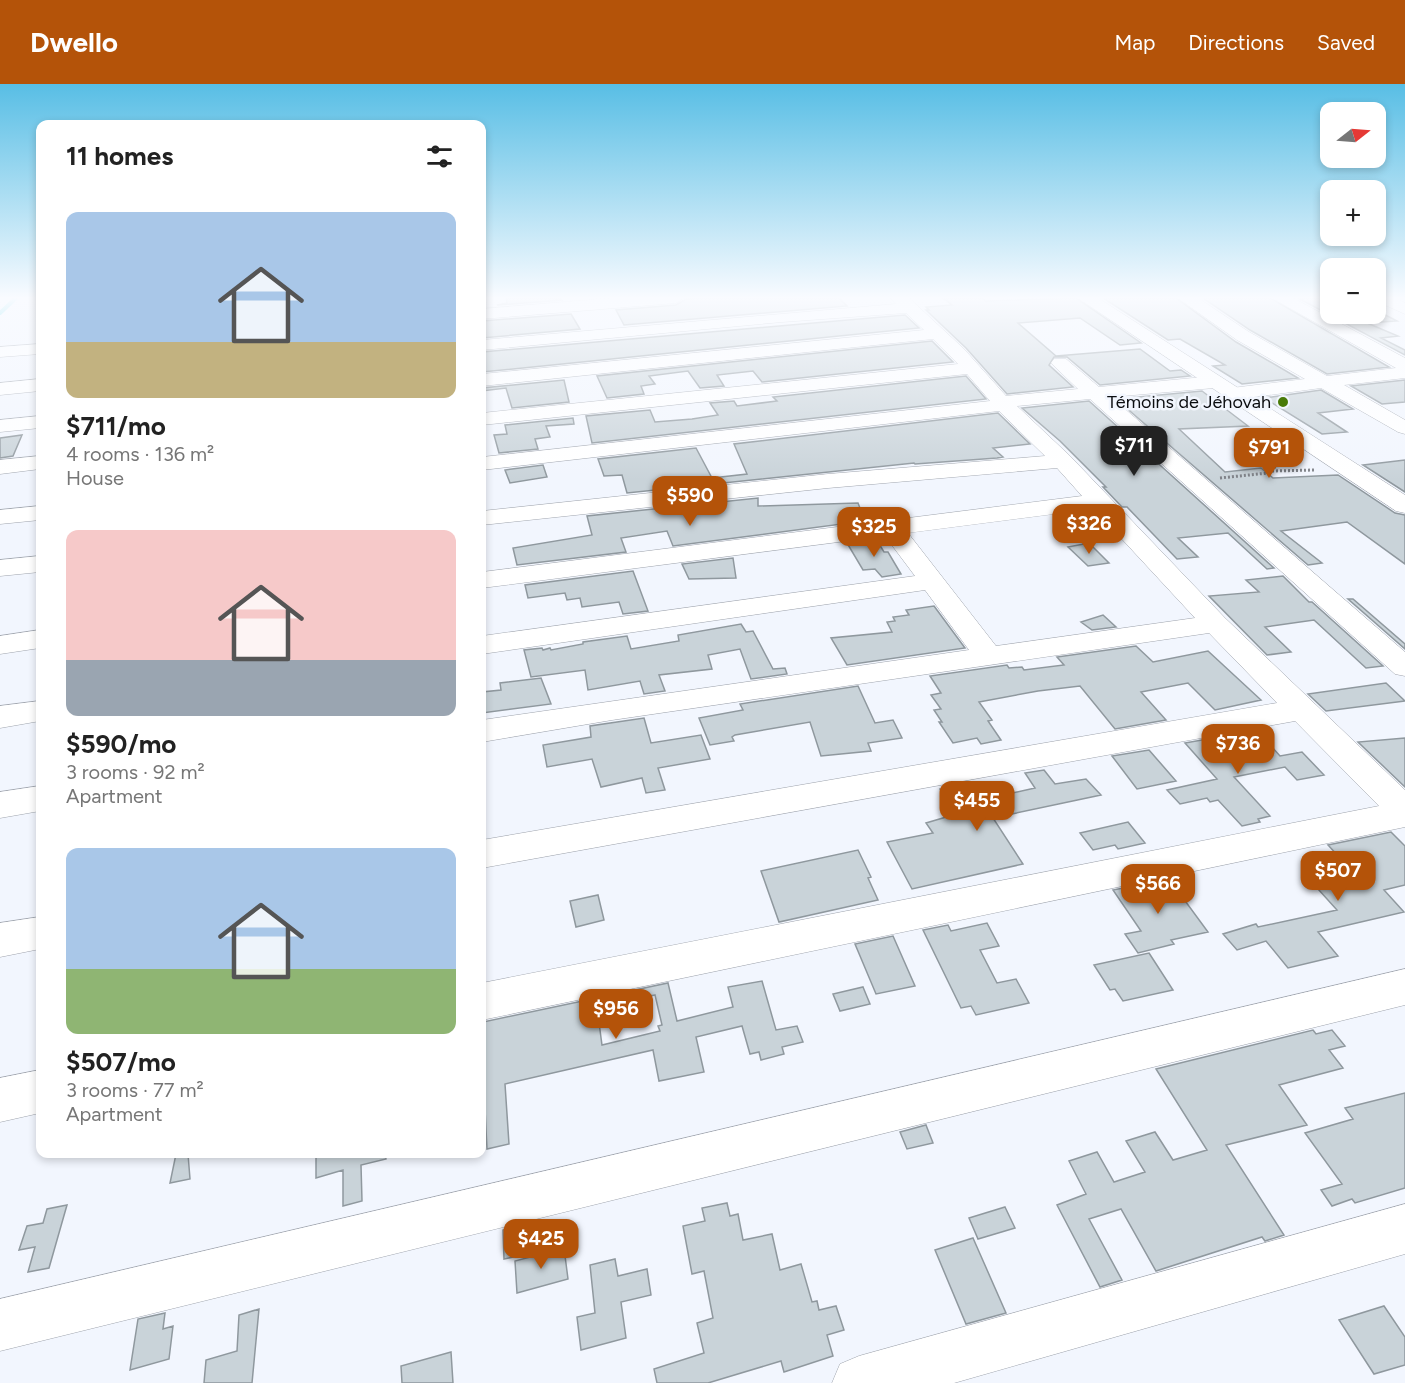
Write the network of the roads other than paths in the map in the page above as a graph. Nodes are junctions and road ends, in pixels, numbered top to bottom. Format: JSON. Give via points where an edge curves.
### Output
{"nodes":[{"id":1,"x":693,"y":359,"type":"edge"},
{"id":2,"x":961,"y":359,"type":"edge"},
{"id":3,"x":1178,"y":359,"type":"edge"},
{"id":4,"x":1282,"y":359,"type":"edge"},
{"id":5,"x":1060,"y":363,"type":"dead end"},
{"id":6,"x":971,"y":368,"type":"junction"},
{"id":7,"x":1405,"y":372,"type":"edge"},
{"id":8,"x":486,"y":380,"type":"edge"},
{"id":9,"x":1214,"y":382,"type":"junction"},
{"id":10,"x":1322,"y":382,"type":"junction"},
{"id":11,"x":36,"y":385,"type":"edge"},
{"id":12,"x":0,"y":389,"type":"edge"},
{"id":13,"x":1232,"y":394,"type":"junction"},
{"id":14,"x":1095,"y":395,"type":"junction"},
{"id":15,"x":1003,"y":404,"type":"junction"},
{"id":16,"x":486,"y":419,"type":"edge"},
{"id":17,"x":36,"y":422,"type":"edge"},
{"id":18,"x":0,"y":426,"type":"edge"},
{"id":19,"x":1405,"y":428,"type":"edge"},
{"id":20,"x":1062,"y":461,"type":"junction"},
{"id":21,"x":36,"y":463,"type":"edge"},
{"id":22,"x":486,"y":464,"type":"edge"},
{"id":23,"x":0,"y":466,"type":"edge"},
{"id":24,"x":1100,"y":501,"type":"junction"},
{"id":25,"x":1405,"y":506,"type":"edge"},
{"id":26,"x":36,"y":513,"type":"edge"},
{"id":27,"x":0,"y":517,"type":"edge"},
{"id":28,"x":486,"y":518,"type":"edge"},
{"id":29,"x":892,"y":528,"type":"junction"},
{"id":30,"x":36,"y":564,"type":"edge"},
{"id":31,"x":0,"y":568,"type":"edge"},
{"id":32,"x":486,"y":579,"type":"edge"},
{"id":33,"x":933,"y":581,"type":"junction"},
{"id":34,"x":1215,"y":624,"type":"junction"},
{"id":35,"x":36,"y":640,"type":"edge"},
{"id":36,"x":486,"y":644,"type":"edge"},
{"id":37,"x":0,"y":645,"type":"edge"},
{"id":38,"x":989,"y":657,"type":"junction"},
{"id":39,"x":1405,"y":667,"type":"edge"},
{"id":40,"x":1301,"y":708,"type":"junction"},
{"id":41,"x":36,"y":712,"type":"edge"},
{"id":42,"x":0,"y":717,"type":"edge"},
{"id":43,"x":486,"y":730,"type":"edge"},
{"id":44,"x":36,"y":800,"type":"edge"},
{"id":45,"x":0,"y":805,"type":"edge"},
{"id":46,"x":1405,"y":812,"type":"edge"},
{"id":47,"x":486,"y":853,"type":"edge"},
{"id":48,"x":36,"y":934,"type":"edge"},
{"id":49,"x":0,"y":940,"type":"edge"},
{"id":50,"x":1405,"y":987,"type":"edge"},
{"id":51,"x":486,"y":1001,"type":"edge"},
{"id":52,"x":36,"y":1093,"type":"edge"},
{"id":53,"x":0,"y":1100,"type":"edge"},
{"id":54,"x":1405,"y":1229,"type":"edge"},
{"id":55,"x":0,"y":1325,"type":"edge"},
{"id":56,"x":859,"y":1383,"type":"edge"}],
"edges":[{"from":1,"to":8,"type":"street"},
{"from":2,"to":6,"type":"street"},
{"from":3,"to":9,"type":"main road"},
{"from":4,"to":10,"type":"street"},
{"from":5,"to":14,"type":"street"},
{"from":6,"to":15,"type":"street"},
{"from":6,"to":16,"type":"street"},
{"from":7,"to":10,"type":"street"},
{"from":9,"to":13,"type":"main road"},
{"from":9,"to":14,"type":"street"},
{"from":10,"to":13,"type":"street"},
{"from":10,"to":19,"type":"street"},
{"from":11,"to":12,"type":"street"},
{"from":13,"to":25,"type":"main road"},
{"from":14,"to":15,"type":"street"},
{"from":14,"to":39,"type":"street"},
{"from":15,"to":20,"type":"street"},
{"from":15,"to":22,"type":"street"},
{"from":17,"to":18,"type":"street"},
{"from":20,"to":24,"type":"street"},
{"from":20,"to":28,"type":"street"},
{"from":21,"to":23,"type":"street"},
{"from":24,"to":29,"type":"street"},
{"from":24,"to":34,"type":"street"},
{"from":26,"to":27,"type":"street"},
{"from":29,"to":32,"type":"street"},
{"from":29,"to":33,"type":"street"},
{"from":30,"to":31,"type":"street"},
{"from":33,"to":36,"type":"street"},
{"from":33,"to":38,"type":"street"},
{"from":34,"to":38,"type":"street"},
{"from":34,"to":40,"type":"street"},
{"from":35,"to":37,"type":"street"},
{"from":38,"to":43,"type":"street"},
{"from":40,"to":46,"type":"street"},
{"from":40,"to":47,"type":"street"},
{"from":41,"to":42,"type":"street"},
{"from":44,"to":45,"type":"street"},
{"from":46,"to":51,"type":"street"},
{"from":48,"to":49,"type":"street"},
{"from":50,"to":55,"type":"street"},
{"from":52,"to":53,"type":"street"},
{"from":54,"to":56,"type":"street"}]}
